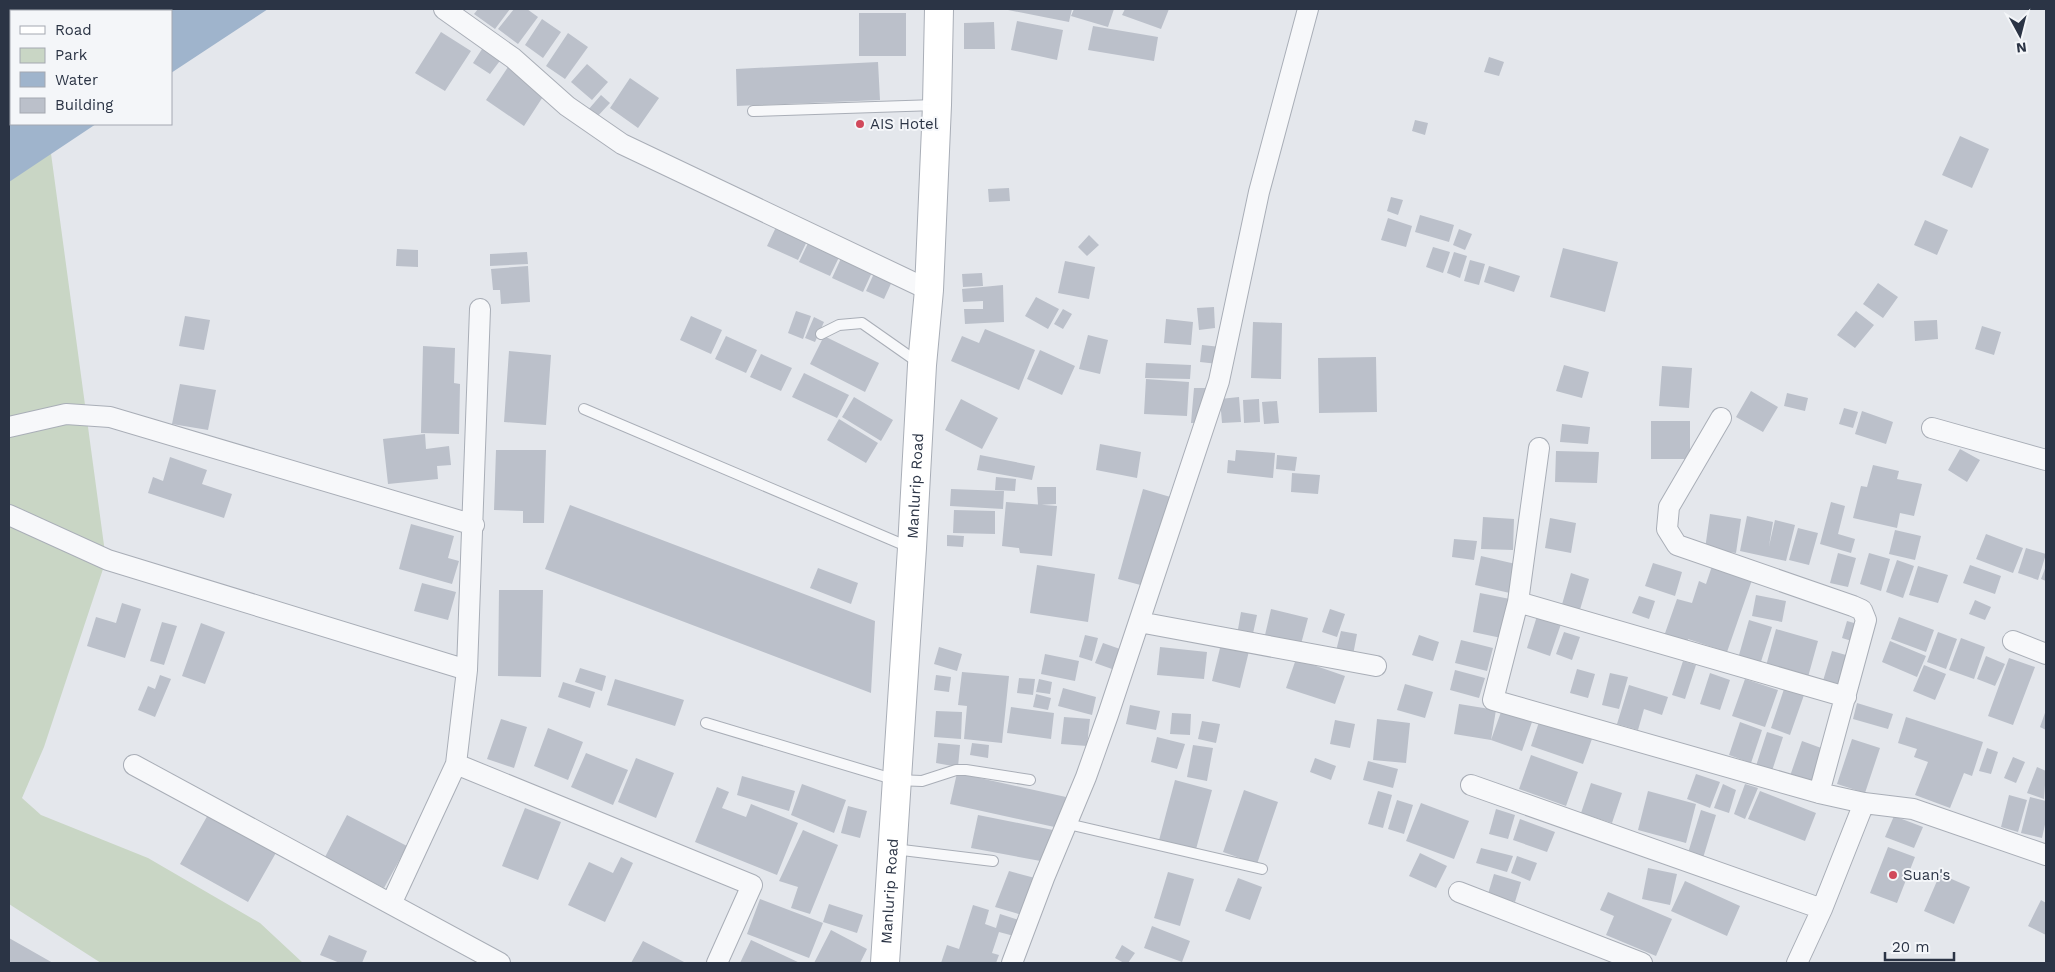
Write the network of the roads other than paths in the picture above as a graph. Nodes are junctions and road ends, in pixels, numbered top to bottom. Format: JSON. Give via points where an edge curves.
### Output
{"nodes":[{"id":1,"x":444,"y":9,"type":"edge"},
{"id":2,"x":939,"y":9,"type":"edge"},
{"id":3,"x":1308,"y":9,"type":"edge"},
{"id":4,"x":938,"y":105,"type":"junction"},
{"id":5,"x":753,"y":111,"type":"dead end"},
{"id":6,"x":929,"y":290,"type":"junction"},
{"id":7,"x":480,"y":309,"type":"dead end"},
{"id":8,"x":821,"y":334,"type":"dead end"},
{"id":9,"x":922,"y":364,"type":"junction"},
{"id":10,"x":584,"y":409,"type":"dead end"},
{"id":11,"x":1722,"y":418,"type":"dead end"},
{"id":12,"x":9,"y":428,"type":"edge"},
{"id":13,"x":1932,"y":428,"type":"dead end"},
{"id":14,"x":1539,"y":448,"type":"dead end"},
{"id":15,"x":2046,"y":460,"type":"edge"},
{"id":16,"x":9,"y":515,"type":"edge"},
{"id":17,"x":474,"y":525,"type":"junction"},
{"id":18,"x":912,"y":548,"type":"junction"},
{"id":19,"x":1518,"y":602,"type":"junction"},
{"id":20,"x":1139,"y":622,"type":"junction"},
{"id":21,"x":2013,"y":641,"type":"dead end"},
{"id":22,"x":2046,"y":654,"type":"edge"},
{"id":23,"x":1376,"y":666,"type":"dead end"},
{"id":24,"x":467,"y":670,"type":"junction"},
{"id":25,"x":1846,"y":697,"type":"junction"},
{"id":26,"x":706,"y":722,"type":"dead end"},
{"id":27,"x":456,"y":764,"type":"junction"},
{"id":28,"x":134,"y":765,"type":"dead end"},
{"id":29,"x":896,"y":780,"type":"junction"},
{"id":30,"x":1030,"y":780,"type":"dead end"},
{"id":31,"x":1471,"y":785,"type":"dead end"},
{"id":32,"x":1819,"y":793,"type":"junction"},
{"id":33,"x":1864,"y":803,"type":"junction"},
{"id":34,"x":1068,"y":824,"type":"junction"},
{"id":35,"x":891,"y":849,"type":"junction"},
{"id":36,"x":2046,"y":855,"type":"edge"},
{"id":37,"x":992,"y":861,"type":"dead end"},
{"id":38,"x":1262,"y":869,"type":"dead end"},
{"id":39,"x":1459,"y":892,"type":"dead end"},
{"id":40,"x":391,"y":904,"type":"junction"},
{"id":41,"x":1822,"y":909,"type":"junction"},
{"id":42,"x":500,"y":963,"type":"edge"},
{"id":43,"x":717,"y":963,"type":"edge"},
{"id":44,"x":885,"y":963,"type":"edge"},
{"id":45,"x":1012,"y":963,"type":"edge"},
{"id":46,"x":1642,"y":963,"type":"edge"},
{"id":47,"x":1797,"y":963,"type":"edge"}],
"edges":[{"from":1,"to":6,"type":"street","via":[[513,58],[567,106],[622,144]]},
{"from":2,"to":4,"type":"main road","name":"Manlurip Road"},
{"from":3,"to":20,"type":"street","via":[[1260,192],[1219,381]]},
{"from":4,"to":5,"type":"lane"},
{"from":4,"to":6,"type":"main road","name":"Manlurip Road"},
{"from":6,"to":9,"type":"main road","name":"Manlurip Road"},
{"from":7,"to":17,"type":"street"},
{"from":8,"to":9,"type":"lane","via":[[839,325],[862,323]]},
{"from":9,"to":18,"type":"main road","name":"Manlurip Road"},
{"from":10,"to":18,"type":"lane"},
{"from":11,"to":25,"type":"street","via":[[1669,507],[1667,529],[1677,545],[1862,610],[1866,620]]},
{"from":12,"to":17,"type":"street","via":[[66,414],[110,417]]},
{"from":13,"to":15,"type":"street"},
{"from":14,"to":19,"type":"street"},
{"from":16,"to":24,"type":"street","via":[[108,560]]},
{"from":17,"to":24,"type":"street"},
{"from":18,"to":29,"type":"main road","name":"Manlurip Road"},
{"from":19,"to":25,"type":"street"},
{"from":19,"to":32,"type":"street","via":[[1493,700]]},
{"from":20,"to":23,"type":"street"},
{"from":20,"to":34,"type":"street"},
{"from":21,"to":22,"type":"street"},
{"from":24,"to":27,"type":"street"},
{"from":25,"to":32,"type":"street"},
{"from":26,"to":29,"type":"lane"},
{"from":27,"to":40,"type":"street"},
{"from":27,"to":43,"type":"street","via":[[752,885]]},
{"from":28,"to":40,"type":"street"},
{"from":29,"to":30,"type":"lane","via":[[922,781],[966,770]]},
{"from":29,"to":35,"type":"main road","name":"Manlurip Road"},
{"from":31,"to":41,"type":"street"},
{"from":32,"to":33,"type":"street"},
{"from":33,"to":36,"type":"street","via":[[1912,809]]},
{"from":33,"to":41,"type":"street"},
{"from":34,"to":38,"type":"lane"},
{"from":34,"to":45,"type":"street"},
{"from":35,"to":37,"type":"lane"},
{"from":35,"to":44,"type":"main road","name":"Manlurip Road"},
{"from":39,"to":46,"type":"street"},
{"from":40,"to":42,"type":"street"},
{"from":41,"to":47,"type":"street"}]}
